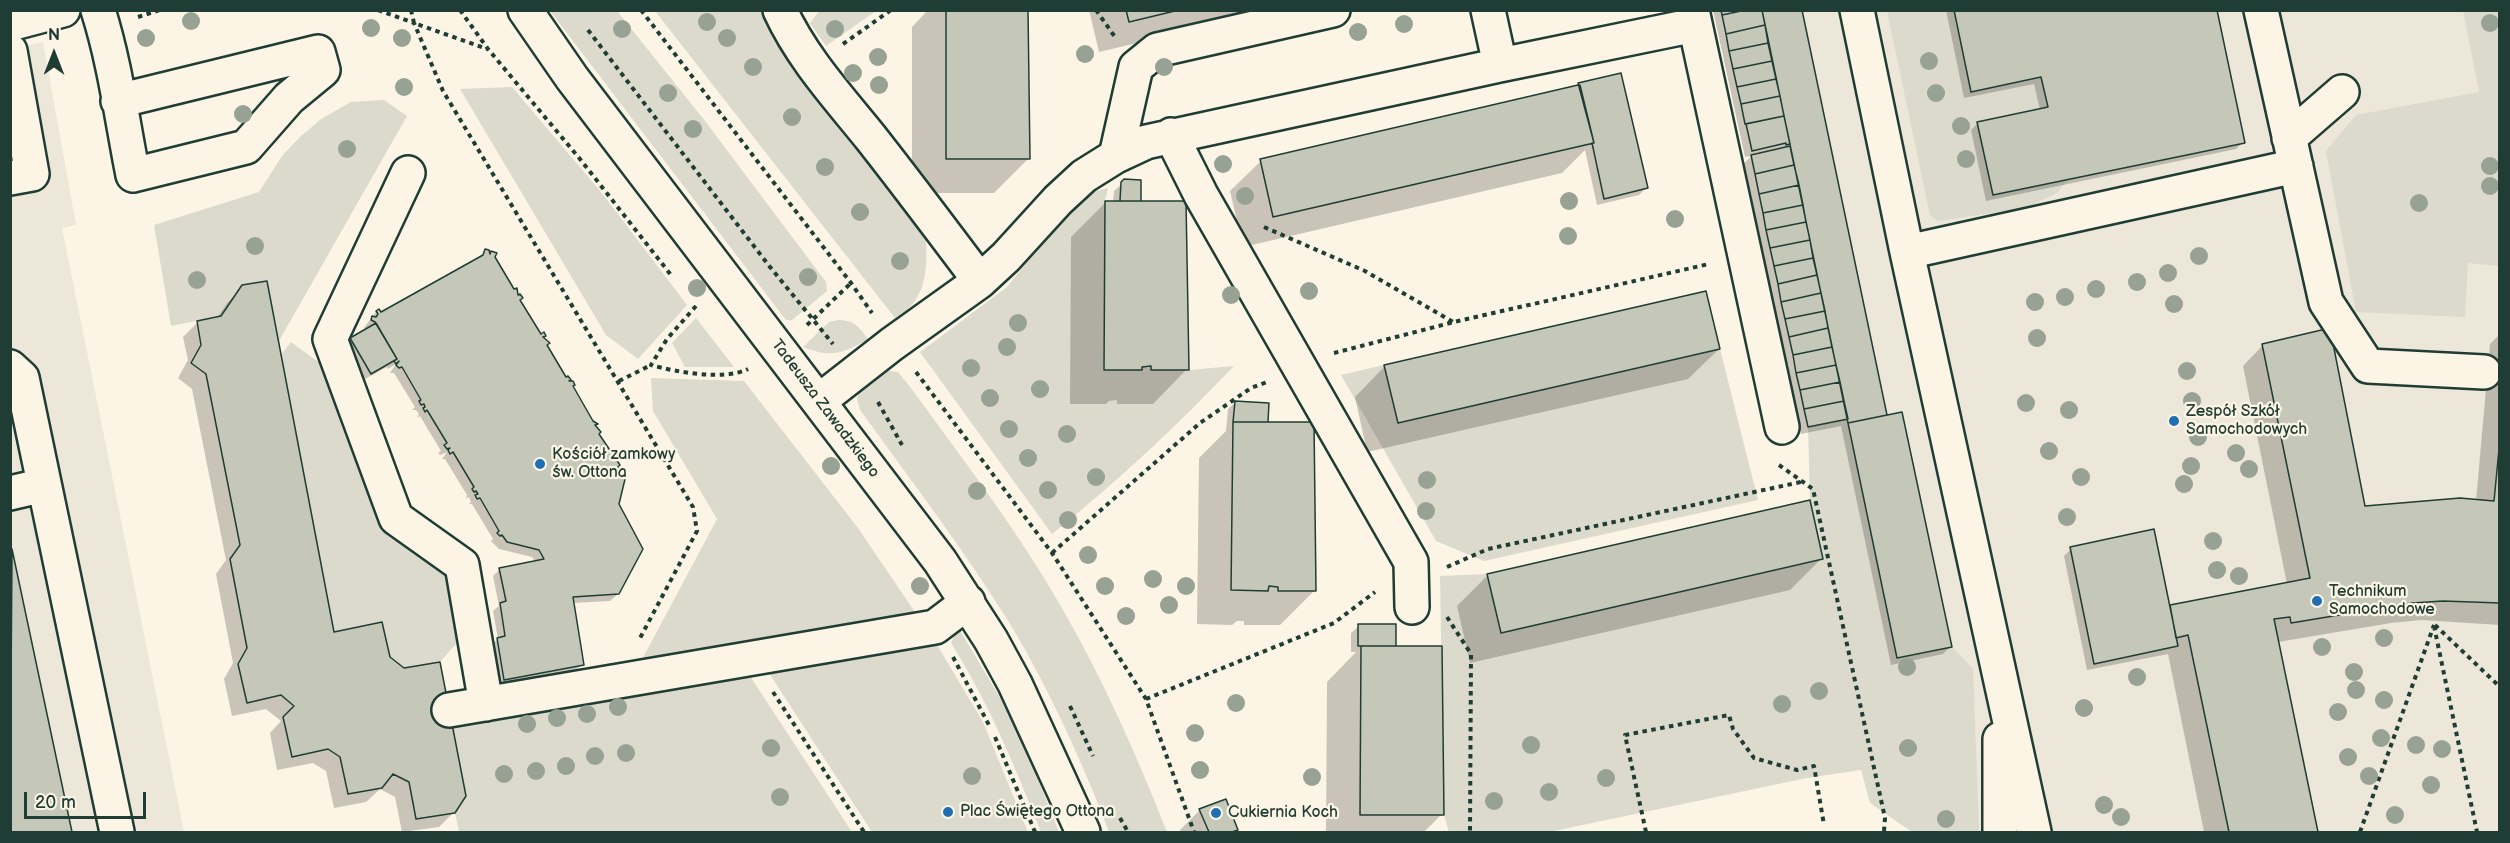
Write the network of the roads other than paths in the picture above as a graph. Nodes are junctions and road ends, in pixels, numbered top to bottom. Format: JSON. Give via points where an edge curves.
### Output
{"nodes":[{"id":1,"x":63,"y":10,"type":"edge"},
{"id":2,"x":98,"y":10,"type":"edge"},
{"id":3,"x":525,"y":10,"type":"edge"},
{"id":4,"x":780,"y":10,"type":"edge"},
{"id":5,"x":1333,"y":10,"type":"edge"},
{"id":6,"x":1488,"y":10,"type":"edge"},
{"id":7,"x":1857,"y":10,"type":"edge"},
{"id":8,"x":2261,"y":10,"type":"edge"},
{"id":9,"x":1694,"y":18,"type":"edge"},
{"id":10,"x":10,"y":24,"type":"edge"},
{"id":11,"x":10,"y":51,"type":"edge"},
{"id":12,"x":1500,"y":64,"type":"junction"},
{"id":13,"x":2342,"y":92,"type":"dead end"},
{"id":14,"x":118,"y":101,"type":"junction"},
{"id":15,"x":1171,"y":135,"type":"junction"},
{"id":16,"x":2293,"y":152,"type":"junction"},
{"id":17,"x":1116,"y":156,"type":"junction"},
{"id":18,"x":408,"y":173,"type":"dead end"},
{"id":19,"x":10,"y":178,"type":"edge"},
{"id":20,"x":1907,"y":252,"type":"junction"},
{"id":21,"x":980,"y":281,"type":"junction"},
{"id":22,"x":10,"y":367,"type":"edge"},
{"id":23,"x":2484,"y":372,"type":"dead end"},
{"id":24,"x":819,"y":400,"type":"junction"},
{"id":25,"x":1782,"y":428,"type":"dead end"},
{"id":26,"x":44,"y":485,"type":"junction"},
{"id":27,"x":10,"y":493,"type":"edge"},
{"id":28,"x":968,"y":602,"type":"junction"},
{"id":29,"x":1412,"y":607,"type":"dead end"},
{"id":30,"x":2000,"y":668,"type":"junction"},
{"id":31,"x":486,"y":704,"type":"junction"},
{"id":32,"x":449,"y":710,"type":"dead end"},
{"id":33,"x":117,"y":832,"type":"edge"},
{"id":34,"x":1083,"y":832,"type":"edge"},
{"id":35,"x":2000,"y":832,"type":"edge"},
{"id":36,"x":2034,"y":832,"type":"edge"}],
"edges":[{"from":1,"to":10,"type":"street"},
{"from":2,"to":14,"type":"street"},
{"from":3,"to":24,"type":"street","name":"Tadeusza Zawadzkiego","via":[[572,78]]},
{"from":4,"to":21,"type":"street","via":[[813,65]]},
{"from":5,"to":17,"type":"street","via":[[1157,50],[1136,67]]},
{"from":6,"to":12,"type":"street"},
{"from":7,"to":20,"type":"street"},
{"from":8,"to":16,"type":"street"},
{"from":9,"to":12,"type":"street"},
{"from":9,"to":25,"type":"street"},
{"from":11,"to":19,"type":"street","via":[[32,174]]},
{"from":12,"to":15,"type":"street"},
{"from":13,"to":16,"type":"street"},
{"from":14,"to":14,"type":"street","via":[[133,175],[246,147],[289,98],[323,70],[318,52]]},
{"from":15,"to":17,"type":"street"},
{"from":15,"to":29,"type":"street","via":[[1201,195],[1412,562]]},
{"from":16,"to":20,"type":"street"},
{"from":16,"to":23,"type":"street","via":[[2326,302],[2368,366]]},
{"from":17,"to":21,"type":"street","via":[[1084,176]]},
{"from":18,"to":31,"type":"street","via":[[330,339],[396,518],[462,565]]},
{"from":20,"to":30,"type":"street"},
{"from":21,"to":24,"type":"street"},
{"from":22,"to":26,"type":"street","via":[[22,378]]},
{"from":24,"to":28,"type":"street","name":"Tadeusza Zawadzkiego"},
{"from":26,"to":27,"type":"street"},
{"from":26,"to":33,"type":"street"},
{"from":28,"to":31,"type":"street","via":[[936,627]]},
{"from":28,"to":34,"type":"street","name":"Tadeusza Zawadzkiego","via":[[1016,684]]},
{"from":30,"to":35,"type":"street"},
{"from":30,"to":36,"type":"street"},
{"from":31,"to":32,"type":"street"}]}
